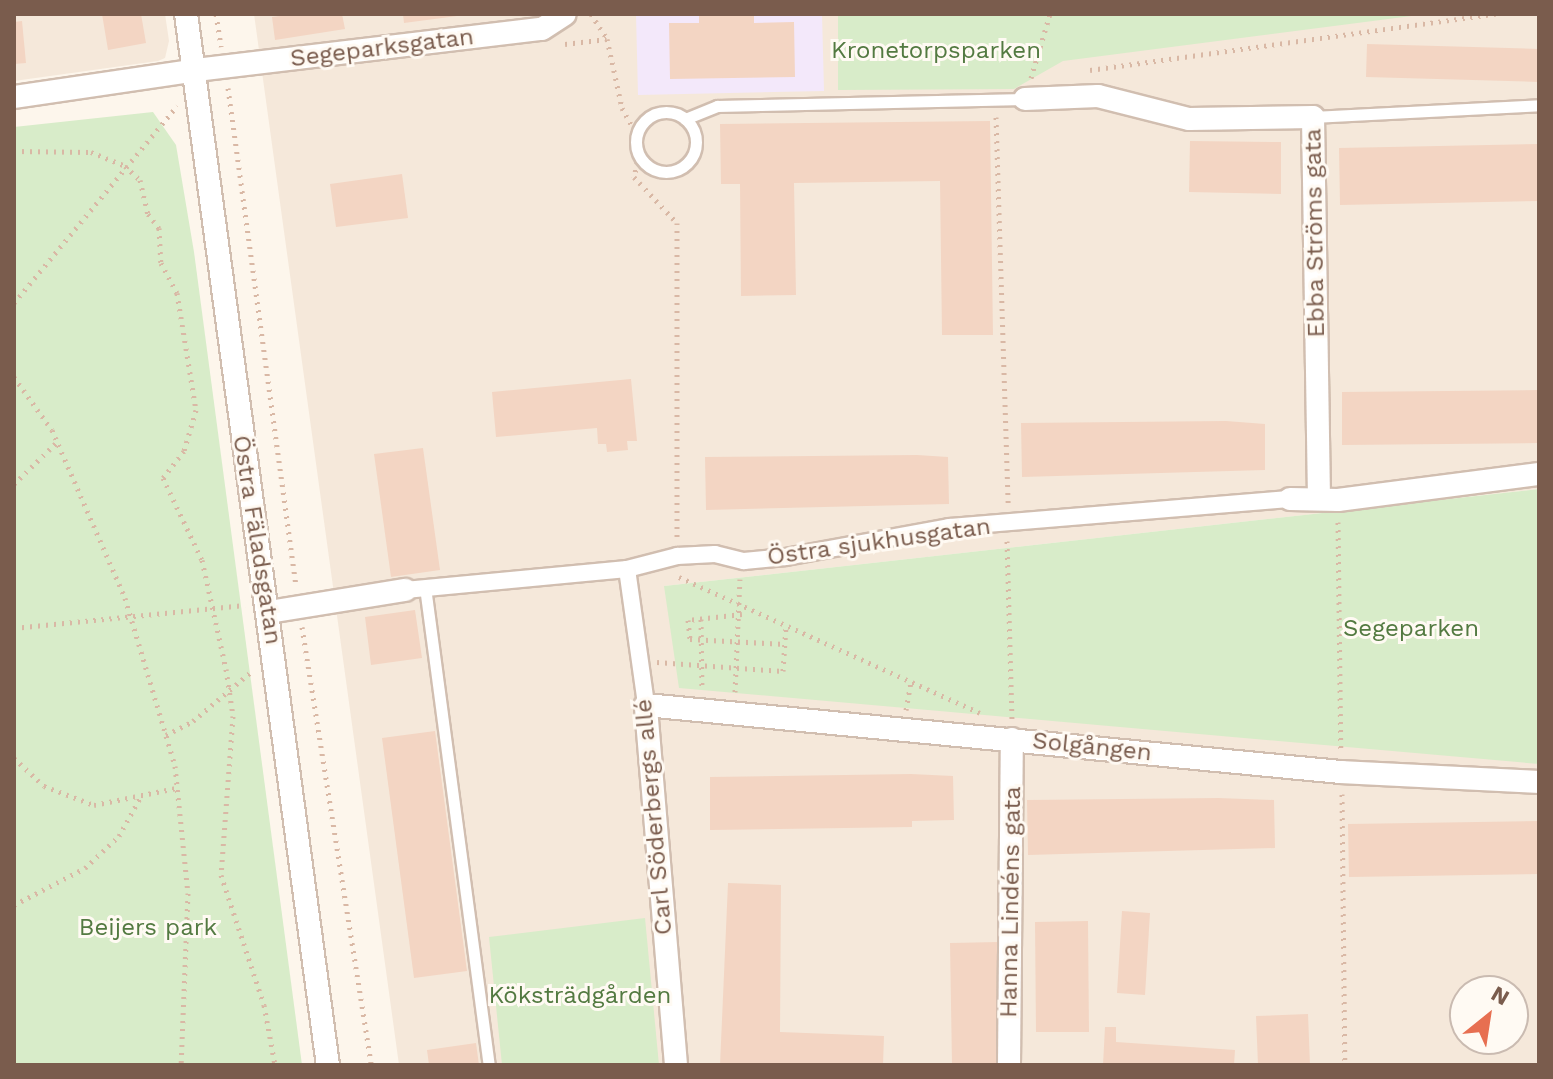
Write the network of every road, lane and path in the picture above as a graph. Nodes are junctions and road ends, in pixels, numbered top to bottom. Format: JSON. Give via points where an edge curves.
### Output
{"nodes":[{"id":1,"x":186,"y":14,"type":"edge"},
{"id":2,"x":216,"y":14,"type":"edge"},
{"id":3,"x":565,"y":14,"type":"edge"},
{"id":4,"x":591,"y":14,"type":"edge"},
{"id":5,"x":1050,"y":14,"type":"edge"},
{"id":6,"x":1496,"y":14,"type":"edge"},
{"id":7,"x":224,"y":66,"type":"junction"},
{"id":8,"x":196,"y":70,"type":"junction"},
{"id":9,"x":1073,"y":73,"type":"dead end"},
{"id":10,"x":14,"y":97,"type":"edge"},
{"id":11,"x":1025,"y":99,"type":"junction"},
{"id":12,"x":996,"y":100,"type":"junction"},
{"id":13,"x":1539,"y":105,"type":"edge"},
{"id":14,"x":177,"y":106,"type":"dead end"},
{"id":15,"x":1313,"y":117,"type":"junction"},
{"id":16,"x":685,"y":119,"type":"junction"},
{"id":17,"x":637,"y":135,"type":"junction"},
{"id":18,"x":14,"y":151,"type":"edge"},
{"id":19,"x":639,"y":154,"type":"junction"},
{"id":20,"x":125,"y":166,"type":"junction"},
{"id":21,"x":14,"y":303,"type":"edge"},
{"id":22,"x":14,"y":377,"type":"edge"},
{"id":23,"x":57,"y":442,"type":"junction"},
{"id":24,"x":1539,"y":474,"type":"edge"},
{"id":25,"x":14,"y":484,"type":"edge"},
{"id":26,"x":1319,"y":496,"type":"junction"},
{"id":27,"x":1290,"y":499,"type":"joint"},
{"id":28,"x":1007,"y":524,"type":"junction"},
{"id":29,"x":677,"y":556,"type":"junction"},
{"id":30,"x":739,"y":559,"type":"junction"},
{"id":31,"x":649,"y":563,"type":"junction"},
{"id":32,"x":627,"y":569,"type":"junction"},
{"id":33,"x":415,"y":588,"type":"junction"},
{"id":34,"x":246,"y":604,"type":"dead end"},
{"id":35,"x":299,"y":606,"type":"junction"},
{"id":36,"x":212,"y":608,"type":"junction"},
{"id":37,"x":742,"y":610,"type":"junction"},
{"id":38,"x":269,"y":612,"type":"junction"},
{"id":39,"x":131,"y":618,"type":"junction"},
{"id":40,"x":701,"y":619,"type":"junction"},
{"id":41,"x":786,"y":626,"type":"junction"},
{"id":42,"x":14,"y":628,"type":"edge"},
{"id":43,"x":705,"y":638,"type":"junction"},
{"id":44,"x":740,"y":641,"type":"junction"},
{"id":45,"x":785,"y":644,"type":"junction"},
{"id":46,"x":640,"y":663,"type":"junction"},
{"id":47,"x":703,"y":664,"type":"junction"},
{"id":48,"x":737,"y":667,"type":"junction"},
{"id":49,"x":255,"y":669,"type":"dead end"},
{"id":50,"x":228,"y":690,"type":"junction"},
{"id":51,"x":646,"y":705,"type":"junction"},
{"id":52,"x":700,"y":710,"type":"junction"},
{"id":53,"x":734,"y":713,"type":"junction"},
{"id":54,"x":988,"y":716,"type":"dead end"},
{"id":55,"x":1008,"y":729,"type":"junction"},
{"id":56,"x":166,"y":735,"type":"junction"},
{"id":57,"x":14,"y":758,"type":"edge"},
{"id":58,"x":1539,"y":782,"type":"edge"},
{"id":59,"x":176,"y":788,"type":"junction"},
{"id":60,"x":141,"y":796,"type":"junction"},
{"id":61,"x":14,"y":905,"type":"edge"},
{"id":62,"x":181,"y":1065,"type":"edge"},
{"id":63,"x":275,"y":1065,"type":"edge"},
{"id":64,"x":328,"y":1065,"type":"edge"},
{"id":65,"x":371,"y":1065,"type":"edge"},
{"id":66,"x":489,"y":1065,"type":"edge"},
{"id":67,"x":676,"y":1065,"type":"edge"},
{"id":68,"x":1009,"y":1065,"type":"edge"}],
"edges":[{"from":1,"to":8,"type":"street","name":"Östra Fäladsgatan"},
{"from":2,"to":7,"type":"path"},
{"from":3,"to":7,"type":"street","name":"Segeparksgatan","via":[[542,29]]},
{"from":4,"to":17,"type":"path","via":[[607,39],[622,108]]},
{"from":5,"to":11,"type":"path"},
{"from":6,"to":9,"type":"path"},
{"from":7,"to":8,"type":"street","name":"Segeparksgatan"},
{"from":7,"to":35,"type":"path"},
{"from":8,"to":10,"type":"street","name":"Segeparksgatan"},
{"from":8,"to":38,"type":"street","name":"Östra Fäladsgatan","via":[[235,394]]},
{"from":11,"to":12,"type":"lane"},
{"from":11,"to":15,"type":"street","name":"Ebba Ströms gata","via":[[1098,96],[1189,119]]},
{"from":12,"to":16,"type":"lane","via":[[717,106]]},
{"from":12,"to":28,"type":"path"},
{"from":13,"to":15,"type":"lane"},
{"from":14,"to":20,"type":"path"},
{"from":15,"to":26,"type":"street","name":"Ebba Ströms gata"},
{"from":16,"to":17,"type":"lane","via":[[657,114]]},
{"from":16,"to":19,"type":"lane","via":[[696,136],[688,163],[661,172]]},
{"from":17,"to":19,"type":"lane"},
{"from":18,"to":20,"type":"path","via":[[91,152]]},
{"from":19,"to":29,"type":"path","via":[[634,177],[677,223]]},
{"from":20,"to":21,"type":"path"},
{"from":20,"to":36,"type":"path","via":[[140,180],[148,214],[159,228],[161,263],[177,293],[196,410],[184,451],[163,478],[198,551]]},
{"from":22,"to":23,"type":"path"},
{"from":23,"to":25,"type":"path"},
{"from":23,"to":39,"type":"path"},
{"from":24,"to":26,"type":"street","name":"Östra sjukhusgatan","via":[[1338,500]]},
{"from":26,"to":27,"type":"street","name":"Östra sjukhusgatan"},
{"from":27,"to":28,"type":"street","name":"Östra sjukhusgatan"},
{"from":28,"to":30,"type":"street","name":"Östra sjukhusgatan","via":[[949,527],[786,557]]},
{"from":28,"to":55,"type":"path"},
{"from":29,"to":30,"type":"street","name":"Östra sjukhusgatan"},
{"from":29,"to":31,"type":"street","name":"Östra sjukhusgatan"},
{"from":30,"to":37,"type":"path"},
{"from":31,"to":32,"type":"street","name":"Östra sjukhusgatan"},
{"from":31,"to":37,"type":"path"},
{"from":32,"to":33,"type":"street","name":"Östra sjukhusgatan"},
{"from":32,"to":46,"type":"street","name":"Carl Söderbergs allé"},
{"from":33,"to":35,"type":"street","name":"Östra sjukhusgatan"},
{"from":33,"to":66,"type":"lane"},
{"from":34,"to":36,"type":"path"},
{"from":35,"to":38,"type":"street","name":"Östra sjukhusgatan"},
{"from":35,"to":65,"type":"path"},
{"from":36,"to":39,"type":"path"},
{"from":36,"to":50,"type":"path"},
{"from":37,"to":40,"type":"path"},
{"from":37,"to":41,"type":"path"},
{"from":37,"to":44,"type":"path"},
{"from":38,"to":64,"type":"street","name":"Östra Fäladsgatan"},
{"from":39,"to":42,"type":"path"},
{"from":39,"to":56,"type":"path"},
{"from":40,"to":43,"type":"path"},
{"from":40,"to":43,"type":"path","via":[[688,620],[690,639]]},
{"from":41,"to":45,"type":"path"},
{"from":41,"to":54,"type":"path"},
{"from":43,"to":44,"type":"path"},
{"from":43,"to":47,"type":"path"},
{"from":44,"to":45,"type":"path"},
{"from":44,"to":48,"type":"path"},
{"from":45,"to":48,"type":"path","via":[[783,671]]},
{"from":46,"to":47,"type":"path"},
{"from":46,"to":51,"type":"street","name":"Carl Söderbergs allé"},
{"from":47,"to":48,"type":"path"},
{"from":47,"to":52,"type":"path"},
{"from":48,"to":53,"type":"path"},
{"from":49,"to":50,"type":"path"},
{"from":50,"to":56,"type":"path","via":[[193,721]]},
{"from":50,"to":63,"type":"path","via":[[233,716],[221,875],[264,1005]]},
{"from":51,"to":52,"type":"street","name":"Solgången"},
{"from":51,"to":67,"type":"street","name":"Carl Söderbergs allé"},
{"from":52,"to":53,"type":"street","name":"Solgången"},
{"from":53,"to":55,"type":"street","name":"Solgången"},
{"from":55,"to":58,"type":"street","name":"Solgången","via":[[1341,772]]},
{"from":55,"to":68,"type":"street","name":"Hanna Lindéns gata"},
{"from":56,"to":59,"type":"path"},
{"from":57,"to":60,"type":"path","via":[[44,786],[94,805]]},
{"from":59,"to":60,"type":"path"},
{"from":59,"to":62,"type":"path","via":[[188,893]]},
{"from":60,"to":61,"type":"path","via":[[119,836],[85,868]]}]}
